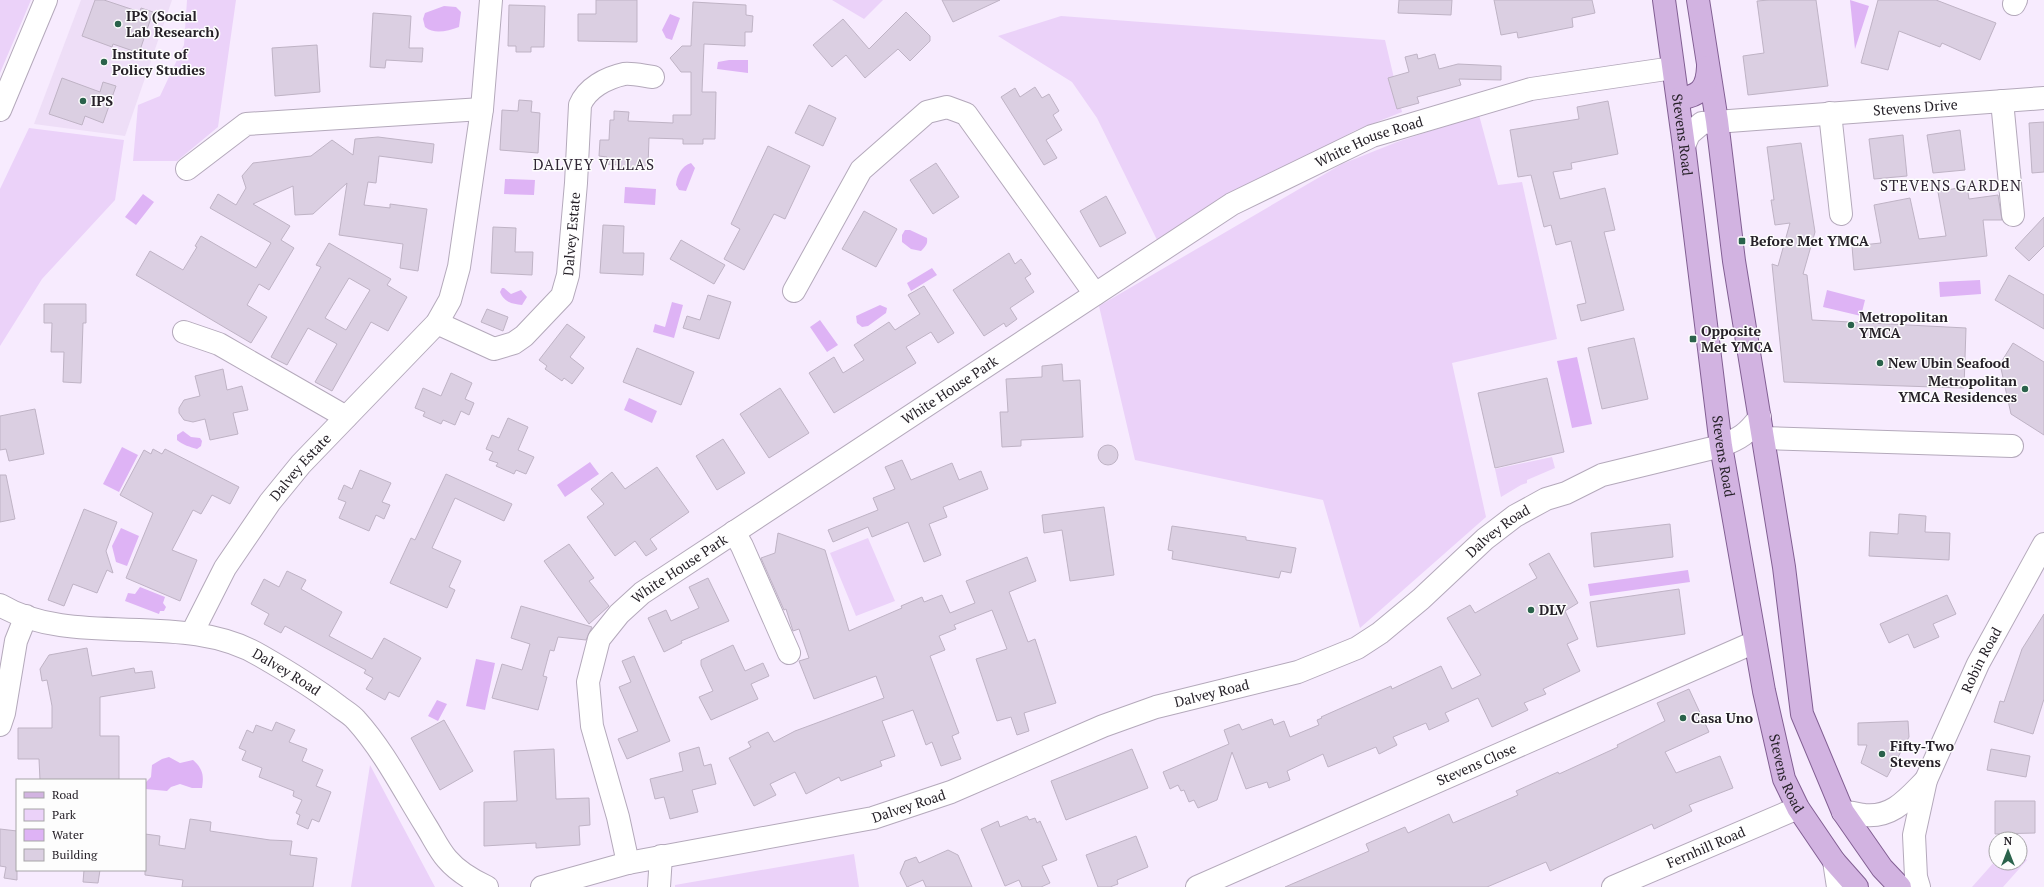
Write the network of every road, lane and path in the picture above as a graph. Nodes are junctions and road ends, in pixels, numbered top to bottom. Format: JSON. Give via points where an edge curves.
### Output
{"nodes":[{"id":1,"x":46,"y":0,"type":"edge"},
{"id":2,"x":491,"y":0,"type":"edge"},
{"id":3,"x":1664,"y":0,"type":"edge"},
{"id":4,"x":1698,"y":0,"type":"edge"},
{"id":5,"x":1708,"y":60,"type":"junction"},
{"id":6,"x":1673,"y":68,"type":"junction"},
{"id":7,"x":653,"y":77,"type":"dead end"},
{"id":8,"x":2044,"y":98,"type":"edge"},
{"id":9,"x":1678,"y":99,"type":"junction"},
{"id":10,"x":2002,"y":101,"type":"junction"},
{"id":11,"x":482,"y":108,"type":"junction"},
{"id":12,"x":0,"y":110,"type":"edge"},
{"id":13,"x":1830,"y":113,"type":"junction"},
{"id":14,"x":1718,"y":121,"type":"junction"},
{"id":15,"x":1684,"y":146,"type":"junction"},
{"id":16,"x":187,"y":169,"type":"dead end"},
{"id":17,"x":1841,"y":214,"type":"dead end"},
{"id":18,"x":2013,"y":215,"type":"dead end"},
{"id":19,"x":794,"y":291,"type":"dead end"},
{"id":20,"x":1095,"y":294,"type":"junction"},
{"id":21,"x":437,"y":323,"type":"junction"},
{"id":22,"x":184,"y":332,"type":"dead end"},
{"id":23,"x":346,"y":417,"type":"junction"},
{"id":24,"x":1762,"y":428,"type":"junction"},
{"id":25,"x":1721,"y":446,"type":"junction"},
{"id":26,"x":2012,"y":446,"type":"dead end"},
{"id":27,"x":734,"y":532,"type":"junction"},
{"id":28,"x":2044,"y":544,"type":"edge"},
{"id":29,"x":0,"y":605,"type":"edge"},
{"id":30,"x":26,"y":616,"type":"junction"},
{"id":31,"x":192,"y":633,"type":"junction"},
{"id":32,"x":1755,"y":642,"type":"junction"},
{"id":33,"x":789,"y":653,"type":"dead end"},
{"id":34,"x":0,"y":725,"type":"edge"},
{"id":35,"x":1926,"y":780,"type":"junction"},
{"id":36,"x":1798,"y":808,"type":"junction"},
{"id":37,"x":1843,"y":812,"type":"junction"},
{"id":38,"x":661,"y":856,"type":"junction"},
{"id":39,"x":1834,"y":861,"type":"junction"},
{"id":40,"x":628,"y":863,"type":"junction"},
{"id":41,"x":487,"y":887,"type":"edge"},
{"id":42,"x":542,"y":887,"type":"edge"},
{"id":43,"x":659,"y":887,"type":"edge"},
{"id":44,"x":1198,"y":887,"type":"edge"},
{"id":45,"x":1613,"y":887,"type":"edge"},
{"id":46,"x":1838,"y":887,"type":"edge"},
{"id":47,"x":1857,"y":887,"type":"edge"},
{"id":48,"x":1900,"y":887,"type":"edge"},
{"id":49,"x":1919,"y":887,"type":"edge"}],
"edges":[{"from":1,"to":12,"type":"street"},
{"from":2,"to":11,"type":"street","name":"Dalvey Estate"},
{"from":3,"to":6,"type":"main road","name":"Stevens Road"},
{"from":4,"to":5,"type":"main road"},
{"from":5,"to":9,"type":"main road","via":[[1708,79],[1704,87],[1692,96]]},
{"from":5,"to":14,"type":"main road"},
{"from":6,"to":9,"type":"main road","name":"Stevens Road"},
{"from":6,"to":20,"type":"street","name":"White House Road","via":[[1531,90],[1372,136],[1232,204]]},
{"from":7,"to":21,"type":"street","name":"Dalvey Estate","via":[[626,74],[602,81],[584,96],[580,105],[568,275],[562,296],[524,336],[514,343],[494,349]]},
{"from":8,"to":10,"type":"street","name":"Stevens Drive"},
{"from":9,"to":15,"type":"main road","name":"Stevens Road"},
{"from":10,"to":13,"type":"street","name":"Stevens Drive"},
{"from":10,"to":18,"type":"street"},
{"from":11,"to":16,"type":"street","via":[[246,124]]},
{"from":11,"to":21,"type":"street","name":"Dalvey Estate","via":[[459,267],[450,300]]},
{"from":13,"to":14,"type":"street","name":"Stevens Drive"},
{"from":13,"to":17,"type":"street"},
{"from":14,"to":15,"type":"street","name":"Stevens Drive","via":[[1702,123],[1696,127],[1689,134]]},
{"from":14,"to":24,"type":"main road","via":[[1734,260]]},
{"from":15,"to":25,"type":"main road","name":"Stevens Road"},
{"from":19,"to":20,"type":"street","via":[[861,170],[927,112],[947,108],[966,114]]},
{"from":20,"to":27,"type":"street","name":"White House Park"},
{"from":21,"to":23,"type":"street","name":"Dalvey Estate"},
{"from":22,"to":23,"type":"street","via":[[219,344]]},
{"from":23,"to":31,"type":"street","name":"Dalvey Estate","via":[[301,464],[270,502],[225,568]]},
{"from":24,"to":25,"type":"street","name":"Dalvey Road"},
{"from":24,"to":26,"type":"street"},
{"from":24,"to":37,"type":"main road","via":[[1784,567],[1802,714]]},
{"from":25,"to":32,"type":"main road","name":"Stevens Road"},
{"from":25,"to":38,"type":"street","name":"Dalvey Road","via":[[1602,476],[1515,516],[1485,539],[1380,634],[1357,648],[1298,672],[1156,707],[1103,726],[951,792],[905,809],[837,825]]},
{"from":27,"to":33,"type":"street"},
{"from":27,"to":40,"type":"street","name":"White House Park","via":[[642,593],[618,614],[599,639],[588,682],[592,726],[618,817]]},
{"from":28,"to":35,"type":"street","name":"Robin Road","via":[[1978,664]]},
{"from":29,"to":30,"type":"street","name":"Dalvey Road"},
{"from":30,"to":31,"type":"street","name":"Dalvey Road","via":[[41,621],[84,627]]},
{"from":30,"to":34,"type":"street","via":[[16,641]]},
{"from":31,"to":41,"type":"street","name":"Dalvey Road","via":[[225,640],[260,655],[321,693],[356,719],[382,754],[447,859],[467,877]]},
{"from":32,"to":36,"type":"main road","name":"Stevens Road","via":[[1784,779]]},
{"from":32,"to":44,"type":"street","name":"Stevens Close"},
{"from":35,"to":37,"type":"street","name":"Robin Road","via":[[1901,806],[1886,814]]},
{"from":35,"to":49,"type":"street","name":"Robin Road","via":[[1914,835],[1916,877]]},
{"from":36,"to":39,"type":"main road","name":"Stevens Road"},
{"from":36,"to":45,"type":"street","name":"Fernhill Road"},
{"from":37,"to":48,"type":"main road","via":[[1882,868]]},
{"from":38,"to":40,"type":"street","name":"Dalvey Road"},
{"from":38,"to":43,"type":"street"},
{"from":39,"to":46,"type":"street"},
{"from":39,"to":47,"type":"main road","name":"Stevens Road"},
{"from":40,"to":42,"type":"street","name":"Dalvey Road"}]}
